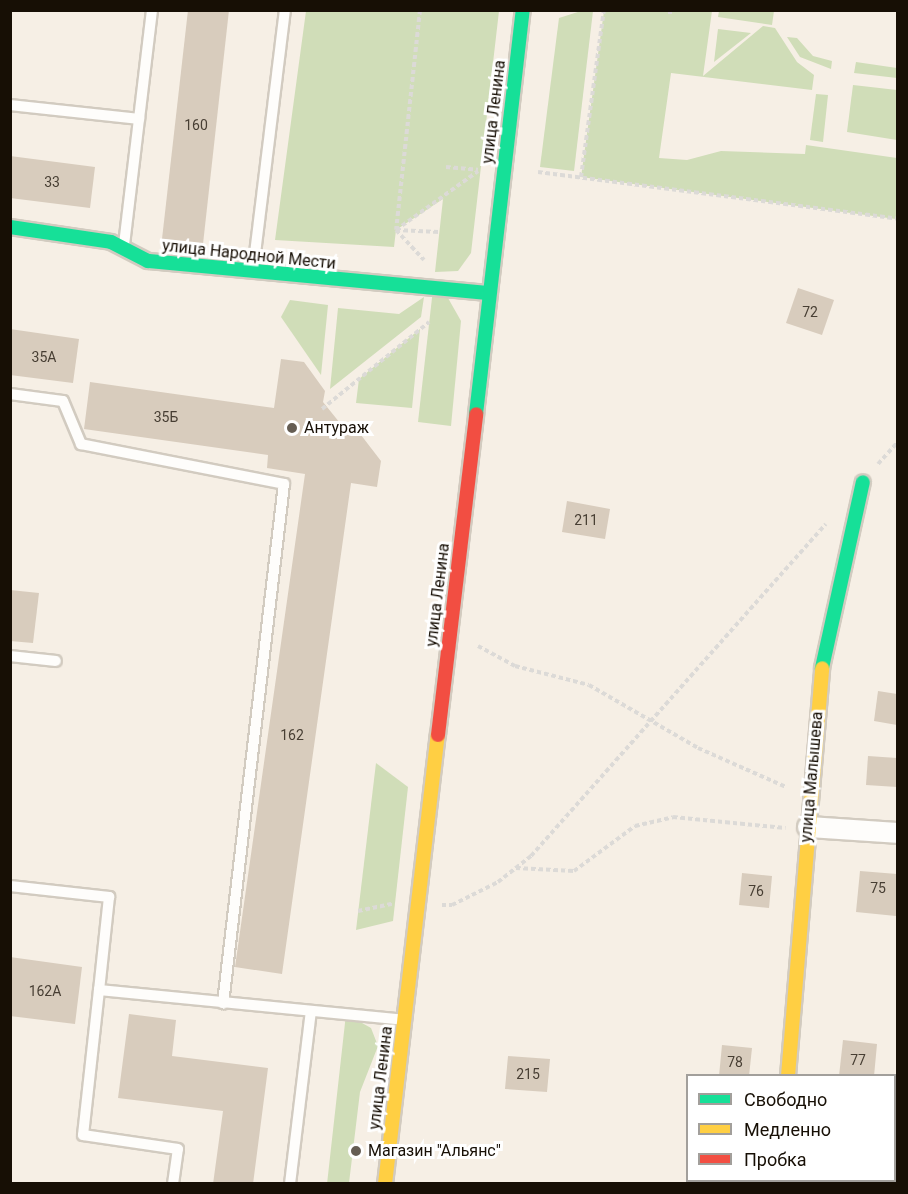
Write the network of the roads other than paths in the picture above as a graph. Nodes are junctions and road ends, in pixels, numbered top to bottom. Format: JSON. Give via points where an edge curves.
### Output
{"nodes":[{"id":1,"x":152,"y":10,"type":"edge"},
{"id":2,"x":285,"y":10,"type":"edge"},
{"id":3,"x":523,"y":10,"type":"edge"},
{"id":4,"x":10,"y":105,"type":"edge"},
{"id":5,"x":139,"y":119,"type":"junction"},
{"id":6,"x":10,"y":227,"type":"edge"},
{"id":7,"x":124,"y":249,"type":"junction"},
{"id":8,"x":252,"y":273,"type":"junction"},
{"id":9,"x":489,"y":293,"type":"junction"},
{"id":10,"x":10,"y":394,"type":"edge"},
{"id":11,"x":863,"y":482,"type":"dead end"},
{"id":12,"x":10,"y":656,"type":"edge"},
{"id":13,"x":56,"y":661,"type":"dead end"},
{"id":14,"x":808,"y":827,"type":"junction"},
{"id":15,"x":897,"y":833,"type":"edge"},
{"id":16,"x":10,"y":886,"type":"edge"},
{"id":17,"x":99,"y":990,"type":"junction"},
{"id":18,"x":223,"y":1003,"type":"junction"},
{"id":19,"x":311,"y":1011,"type":"junction"},
{"id":20,"x":405,"y":1020,"type":"junction"},
{"id":21,"x":788,"y":1074,"type":"edge"},
{"id":22,"x":173,"y":1184,"type":"edge"},
{"id":23,"x":291,"y":1184,"type":"edge"},
{"id":24,"x":385,"y":1184,"type":"edge"}],
"edges":[{"from":1,"to":5,"type":"lane"},
{"from":2,"to":8,"type":"lane"},
{"from":3,"to":9,"type":"street","name":"улица Ленина"},
{"from":4,"to":5,"type":"lane"},
{"from":5,"to":7,"type":"lane"},
{"from":6,"to":7,"type":"street","name":"улица Народной Мести","via":[[111,242]]},
{"from":7,"to":8,"type":"street","name":"улица Народной Мести","via":[[148,261]]},
{"from":8,"to":9,"type":"street","name":"улица Народной Мести"},
{"from":9,"to":20,"type":"street","name":"улица Ленина"},
{"from":10,"to":18,"type":"lane","via":[[63,401],[81,444],[284,484]]},
{"from":11,"to":14,"type":"street","name":"улица Малышева","via":[[823,655]]},
{"from":12,"to":13,"type":"lane"},
{"from":14,"to":15,"type":"street"},
{"from":14,"to":21,"type":"street","name":"улица Малышева"},
{"from":16,"to":17,"type":"lane","via":[[109,897]]},
{"from":17,"to":18,"type":"lane"},
{"from":17,"to":22,"type":"lane","via":[[83,1135],[178,1149]]},
{"from":18,"to":19,"type":"lane"},
{"from":19,"to":20,"type":"lane"},
{"from":19,"to":23,"type":"lane"},
{"from":20,"to":24,"type":"street","name":"улица Ленина"}]}
